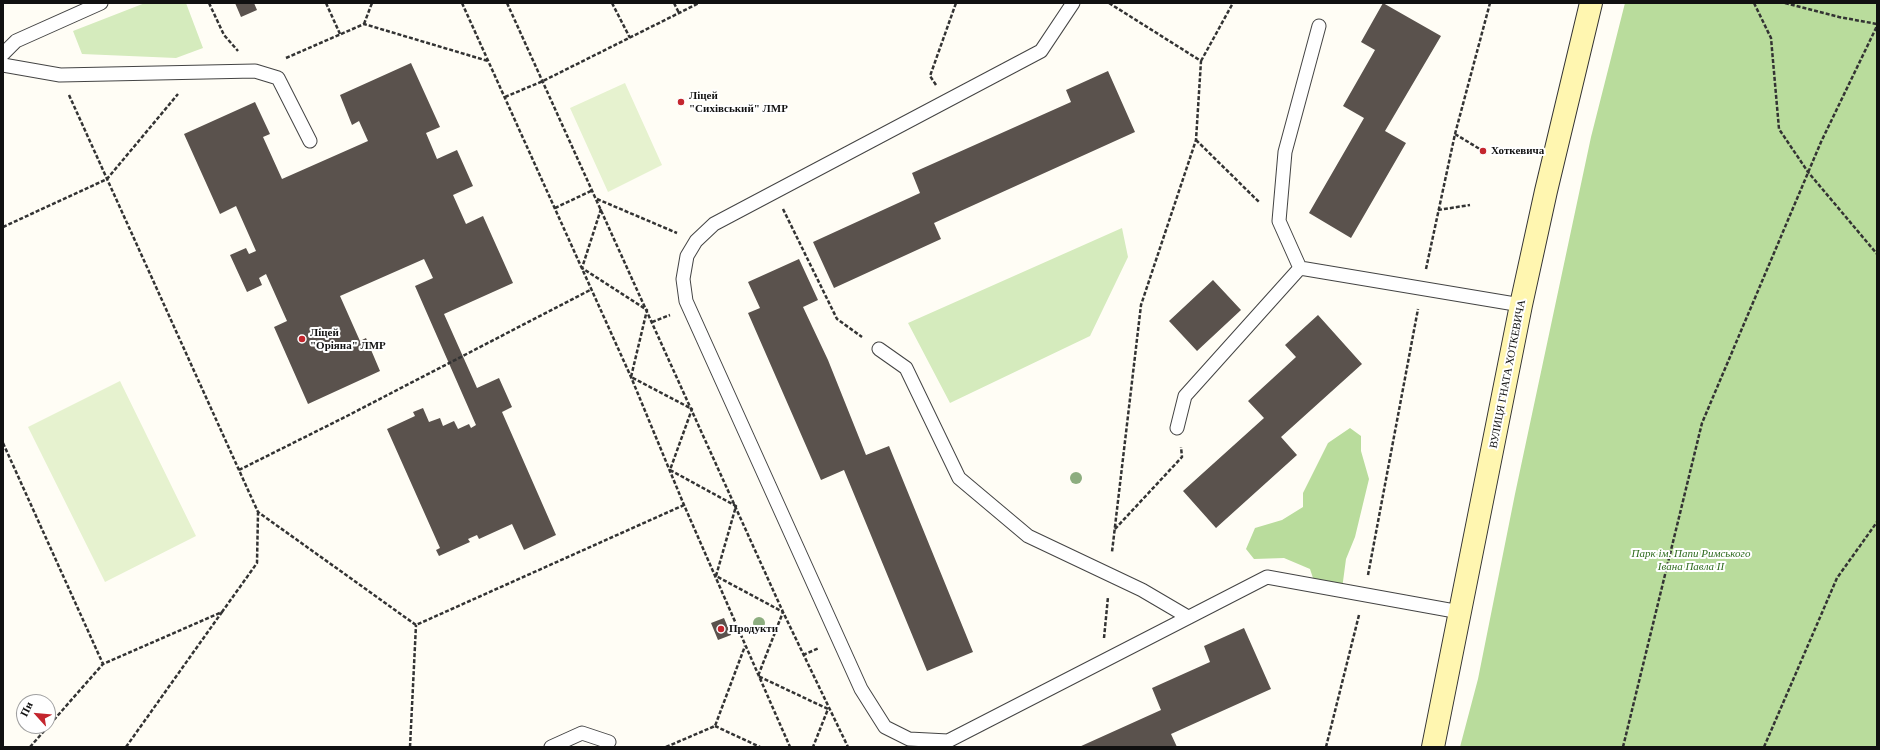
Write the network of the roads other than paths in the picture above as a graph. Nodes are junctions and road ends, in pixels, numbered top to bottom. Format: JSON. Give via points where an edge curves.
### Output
{"nodes":[{"id":1,"x":101,"y":3,"type":"edge"},
{"id":2,"x":1073,"y":3,"type":"edge"},
{"id":3,"x":1591,"y":3,"type":"edge"},
{"id":4,"x":1319,"y":26,"type":"dead end"},
{"id":5,"x":3,"y":54,"type":"edge"},
{"id":6,"x":3,"y":66,"type":"edge"},
{"id":7,"x":310,"y":141,"type":"dead end"},
{"id":8,"x":1300,"y":268,"type":"junction"},
{"id":9,"x":1521,"y":305,"type":"junction"},
{"id":10,"x":879,"y":349,"type":"road end"},
{"id":11,"x":1177,"y":428,"type":"road end"},
{"id":12,"x":1460,"y":612,"type":"junction"},
{"id":13,"x":1188,"y":617,"type":"junction"},
{"id":14,"x":610,"y":742,"type":"dead end"},
{"id":15,"x":908,"y":743,"type":"edge"},
{"id":16,"x":551,"y":747,"type":"edge"},
{"id":17,"x":1433,"y":747,"type":"edge"}],
"edges":[{"from":1,"to":5,"type":"lane","via":[[16,41]]},
{"from":2,"to":15,"type":"lane","via":[[1041,51],[714,224],[696,241],[687,256],[683,279],[686,301],[861,689],[885,727]]},
{"from":3,"to":9,"type":"street","name":"ВУЛИЦЯ ГНАТА ХОТКЕВИЧА"},
{"from":4,"to":8,"type":"lane","via":[[1285,152],[1279,221]]},
{"from":6,"to":7,"type":"lane","via":[[60,75],[255,72],[278,78]]},
{"from":8,"to":9,"type":"lane"},
{"from":8,"to":11,"type":"lane","via":[[1185,396]]},
{"from":9,"to":12,"type":"street","name":"ВУЛИЦЯ ГНАТА ХОТКЕВИЧА"},
{"from":10,"to":13,"type":"lane","via":[[906,368],[959,478],[1028,536],[1142,590]]},
{"from":12,"to":13,"type":"lane","via":[[1267,577]]},
{"from":12,"to":17,"type":"street","name":"ВУЛИЦЯ ГНАТА ХОТКЕВИЧА"},
{"from":13,"to":15,"type":"lane","via":[[948,741]]},
{"from":14,"to":16,"type":"lane","via":[[582,733]]}]}
